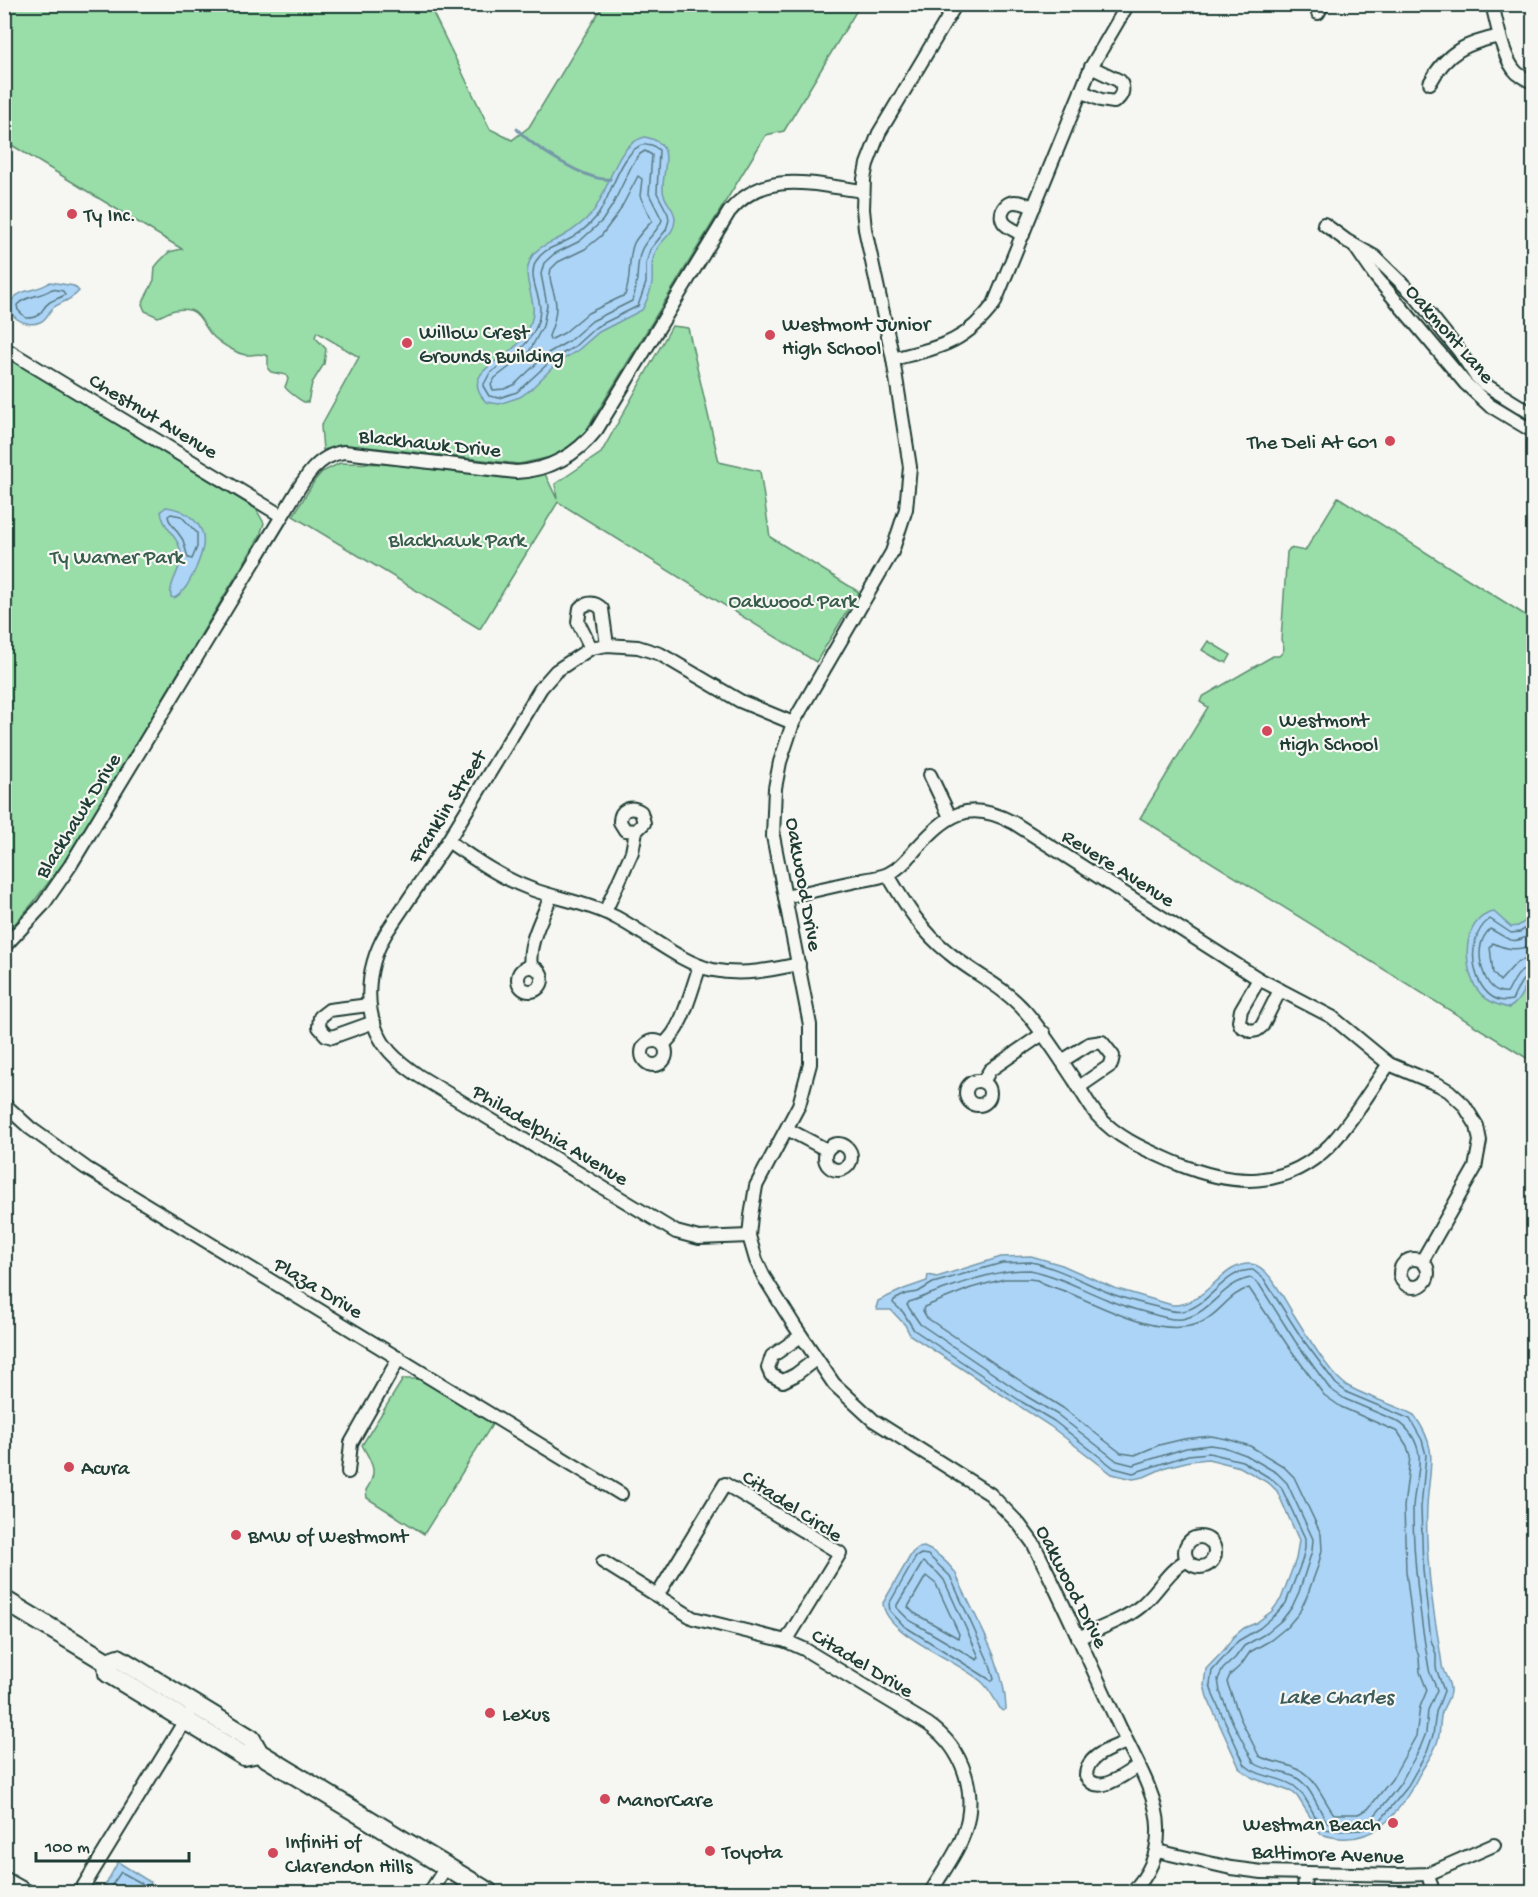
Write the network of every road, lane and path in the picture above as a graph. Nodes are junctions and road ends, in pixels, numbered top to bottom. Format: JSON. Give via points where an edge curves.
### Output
{"nodes":[{"id":1,"x":956,"y":4,"type":"edge"},
{"id":2,"x":1128,"y":4,"type":"edge"},
{"id":3,"x":1492,"y":4,"type":"edge"},
{"id":4,"x":1500,"y":36,"type":"junction"},
{"id":5,"x":1091,"y":67,"type":"junction"},
{"id":6,"x":1430,"y":83,"type":"dead end"},
{"id":7,"x":1533,"y":84,"type":"edge"},
{"id":8,"x":1081,"y":92,"type":"junction"},
{"id":9,"x":863,"y":191,"type":"junction"},
{"id":10,"x":1034,"y":207,"type":"junction"},
{"id":11,"x":1324,"y":224,"type":"dead end"},
{"id":12,"x":1023,"y":235,"type":"junction"},
{"id":13,"x":1353,"y":245,"type":"junction"},
{"id":14,"x":4,"y":348,"type":"edge"},
{"id":15,"x":893,"y":359,"type":"junction"},
{"id":16,"x":1533,"y":415,"type":"edge"},
{"id":17,"x":1533,"y":432,"type":"edge"},
{"id":18,"x":282,"y":516,"type":"junction"},
{"id":19,"x":608,"y":645,"type":"junction"},
{"id":20,"x":591,"y":648,"type":"junction"},
{"id":21,"x":793,"y":723,"type":"junction"},
{"id":22,"x":930,"y":775,"type":"dead end"},
{"id":23,"x":950,"y":817,"type":"junction"},
{"id":24,"x":636,"y":831,"type":"dead end"},
{"id":25,"x":448,"y":842,"type":"junction"},
{"id":26,"x":888,"y":875,"type":"junction"},
{"id":27,"x":551,"y":896,"type":"junction"},
{"id":28,"x":785,"y":897,"type":"junction"},
{"id":29,"x":605,"y":912,"type":"junction"},
{"id":30,"x":4,"y":947,"type":"edge"},
{"id":31,"x":799,"y":964,"type":"junction"},
{"id":32,"x":700,"y":966,"type":"junction"},
{"id":33,"x":531,"y":967,"type":"dead end"},
{"id":34,"x":1259,"y":979,"type":"junction"},
{"id":35,"x":1280,"y":990,"type":"junction"},
{"id":36,"x":369,"y":1005,"type":"junction"},
{"id":37,"x":374,"y":1022,"type":"junction"},
{"id":38,"x":1044,"y":1034,"type":"junction"},
{"id":39,"x":663,"y":1044,"type":"dead end"},
{"id":40,"x":1062,"y":1061,"type":"junction"},
{"id":41,"x":1389,"y":1064,"type":"junction"},
{"id":42,"x":983,"y":1082,"type":"dead end"},
{"id":43,"x":1079,"y":1087,"type":"junction"},
{"id":44,"x":4,"y":1104,"type":"edge"},
{"id":45,"x":787,"y":1129,"type":"junction"},
{"id":46,"x":827,"y":1150,"type":"dead end"},
{"id":47,"x":749,"y":1236,"type":"junction"},
{"id":48,"x":1422,"y":1261,"type":"dead end"},
{"id":49,"x":801,"y":1336,"type":"junction"},
{"id":50,"x":399,"y":1358,"type":"junction"},
{"id":51,"x":816,"y":1359,"type":"junction"},
{"id":52,"x":348,"y":1472,"type":"dead end"},
{"id":53,"x":621,"y":1494,"type":"dead end"},
{"id":54,"x":1187,"y":1560,"type":"dead end"},
{"id":55,"x":603,"y":1562,"type":"dead end"},
{"id":56,"x":657,"y":1596,"type":"junction"},
{"id":57,"x":4,"y":1600,"type":"edge"},
{"id":58,"x":1078,"y":1638,"type":"junction"},
{"id":59,"x":786,"y":1641,"type":"junction"},
{"id":60,"x":190,"y":1712,"type":"junction"},
{"id":61,"x":1126,"y":1742,"type":"junction"},
{"id":62,"x":1138,"y":1766,"type":"junction"},
{"id":63,"x":1494,"y":1845,"type":"dead end"},
{"id":64,"x":1157,"y":1851,"type":"junction"},
{"id":65,"x":446,"y":1867,"type":"junction"},
{"id":66,"x":1428,"y":1874,"type":"junction"},
{"id":67,"x":1305,"y":1875,"type":"junction"},
{"id":68,"x":4,"y":1878,"type":"edge"},
{"id":69,"x":29,"y":1893,"type":"edge"},
{"id":70,"x":80,"y":1893,"type":"edge"},
{"id":71,"x":430,"y":1893,"type":"edge"},
{"id":72,"x":488,"y":1893,"type":"edge"},
{"id":73,"x":931,"y":1893,"type":"edge"},
{"id":74,"x":1132,"y":1893,"type":"edge"},
{"id":75,"x":1304,"y":1893,"type":"edge"},
{"id":76,"x":1433,"y":1893,"type":"edge"}],
"edges":[{"from":1,"to":9,"type":"street","name":"Oakwood Drive","via":[[879,133],[867,164]]},
{"from":2,"to":5,"type":"street"},
{"from":3,"to":4,"type":"street"},
{"from":4,"to":6,"type":"street","via":[[1464,46],[1443,64]]},
{"from":4,"to":7,"type":"street","via":[[1516,72]]},
{"from":5,"to":8,"type":"street"},
{"from":5,"to":8,"type":"street","via":[[1120,81],[1121,95],[1109,102]]},
{"from":8,"to":10,"type":"street"},
{"from":9,"to":15,"type":"street","name":"Oakwood Drive","via":[[869,255]]},
{"from":9,"to":18,"type":"street","name":"Blackhawk Drive","via":[[778,183],[748,193],[738,201],[597,429],[557,463],[516,472],[336,453],[312,469]]},
{"from":10,"to":12,"type":"street"},
{"from":10,"to":12,"type":"street","via":[[1013,202],[1002,210],[1004,223]]},
{"from":11,"to":13,"type":"street","name":"Oakmont Lane"},
{"from":12,"to":15,"type":"street","via":[[994,304],[974,328],[946,345]]},
{"from":13,"to":16,"type":"street","name":"Oakmont Lane","via":[[1375,257],[1416,297],[1484,384]]},
{"from":13,"to":17,"type":"street","name":"Oakmont Lane","via":[[1465,383],[1489,405]]},
{"from":14,"to":18,"type":"street","name":"Chestnut Avenue"},
{"from":15,"to":21,"type":"street","name":"Oakwood Drive","via":[[910,467],[903,522],[892,552]]},
{"from":18,"to":30,"type":"street","name":"Blackhawk Drive","via":[[70,866],[43,905]]},
{"from":19,"to":20,"type":"street"},
{"from":19,"to":20,"type":"street","via":[[602,609],[585,604],[580,608],[578,622]]},
{"from":19,"to":21,"type":"street","via":[[638,647],[660,654],[740,701]]},
{"from":20,"to":25,"type":"street","name":"Franklin Street","via":[[556,671],[541,688]]},
{"from":21,"to":28,"type":"street","name":"Oakwood Drive","via":[[780,762],[773,808]]},
{"from":22,"to":23,"type":"street"},
{"from":23,"to":26,"type":"street"},
{"from":23,"to":34,"type":"street","name":"Revere Avenue","via":[[983,812],[1014,823]]},
{"from":24,"to":29,"type":"street","via":[[632,852]]},
{"from":25,"to":27,"type":"street","via":[[510,880]]},
{"from":25,"to":36,"type":"street","name":"Franklin Street","via":[[379,945],[370,972]]},
{"from":26,"to":28,"type":"street"},
{"from":26,"to":38,"type":"street","via":[[926,932],[953,957],[1007,993]]},
{"from":27,"to":29,"type":"street"},
{"from":27,"to":33,"type":"street","via":[[533,940]]},
{"from":28,"to":31,"type":"street","name":"Oakwood Drive"},
{"from":29,"to":32,"type":"street"},
{"from":31,"to":32,"type":"street","via":[[744,973]]},
{"from":31,"to":45,"type":"street","name":"Oakwood Drive","via":[[810,1025],[810,1064]]},
{"from":32,"to":39,"type":"street","via":[[678,1027]]},
{"from":34,"to":35,"type":"street","name":"Revere Avenue"},
{"from":34,"to":35,"type":"street","via":[[1239,1016],[1245,1029],[1257,1030],[1262,1026]]},
{"from":35,"to":41,"type":"street","name":"Revere Avenue","via":[[1332,1017]]},
{"from":36,"to":37,"type":"street","name":"Philadelphia Avenue"},
{"from":36,"to":37,"type":"street","via":[[329,1010],[320,1017],[319,1027],[332,1037]]},
{"from":37,"to":47,"type":"street","name":"Philadelphia Avenue","via":[[391,1053],[418,1076],[666,1227],[699,1238]]},
{"from":38,"to":40,"type":"street"},
{"from":38,"to":42,"type":"street","via":[[990,1070]]},
{"from":40,"to":43,"type":"street"},
{"from":40,"to":43,"type":"street","via":[[1089,1044],[1102,1042],[1113,1056],[1111,1065]]},
{"from":41,"to":43,"type":"street","via":[[1330,1145],[1295,1169],[1263,1180],[1212,1176],[1129,1142],[1096,1114]]},
{"from":41,"to":48,"type":"street","name":"Revere Avenue","via":[[1449,1091],[1477,1126],[1475,1168]]},
{"from":44,"to":50,"type":"street","name":"Plaza Drive","via":[[76,1162]]},
{"from":45,"to":46,"type":"street"},
{"from":45,"to":47,"type":"street","name":"Oakwood Drive","via":[[756,1186]]},
{"from":47,"to":49,"type":"street","name":"Oakwood Drive","via":[[764,1277]]},
{"from":49,"to":51,"type":"street","name":"Oakwood Drive"},
{"from":49,"to":51,"type":"street","via":[[772,1356],[768,1368],[771,1375],[783,1381],[789,1379]]},
{"from":50,"to":52,"type":"street","via":[[351,1443]]},
{"from":50,"to":53,"type":"street","name":"Plaza Drive"},
{"from":51,"to":58,"type":"street","name":"Oakwood Drive","via":[[834,1384],[873,1420],[975,1483],[1004,1506],[1033,1543]]},
{"from":54,"to":58,"type":"street","via":[[1130,1614]]},
{"from":55,"to":56,"type":"street","name":"Citadel Drive"},
{"from":56,"to":59,"type":"street","name":"Citadel Drive","via":[[693,1618]]},
{"from":56,"to":59,"type":"street","name":"Citadel Circle","via":[[725,1484],[840,1553]]},
{"from":57,"to":60,"type":"main road","via":[[107,1662],[118,1658]]},
{"from":58,"to":61,"type":"street","name":"Oakwood Drive"},
{"from":59,"to":73,"type":"street","name":"Citadel Drive","via":[[804,1648],[928,1724],[952,1745],[966,1777],[968,1813],[964,1835]]},
{"from":60,"to":65,"type":"main road","via":[[251,1739],[259,1753]]},
{"from":60,"to":70,"type":"street"},
{"from":61,"to":62,"type":"street","name":"Oakwood Drive"},
{"from":61,"to":62,"type":"street","via":[[1094,1757],[1086,1776],[1098,1786],[1105,1785]]},
{"from":62,"to":64,"type":"street","name":"Oakwood Drive","via":[[1156,1810]]},
{"from":63,"to":66,"type":"street","name":"Baltimore Avenue"},
{"from":64,"to":67,"type":"street","name":"Baltimore Avenue","via":[[1247,1871]]},
{"from":64,"to":74,"type":"street","name":"Oakwood Drive"},
{"from":65,"to":71,"type":"street"},
{"from":65,"to":72,"type":"main road"},
{"from":66,"to":67,"type":"street","name":"Baltimore Avenue"},
{"from":66,"to":76,"type":"street"},
{"from":67,"to":75,"type":"street"},
{"from":68,"to":69,"type":"street"}]}
